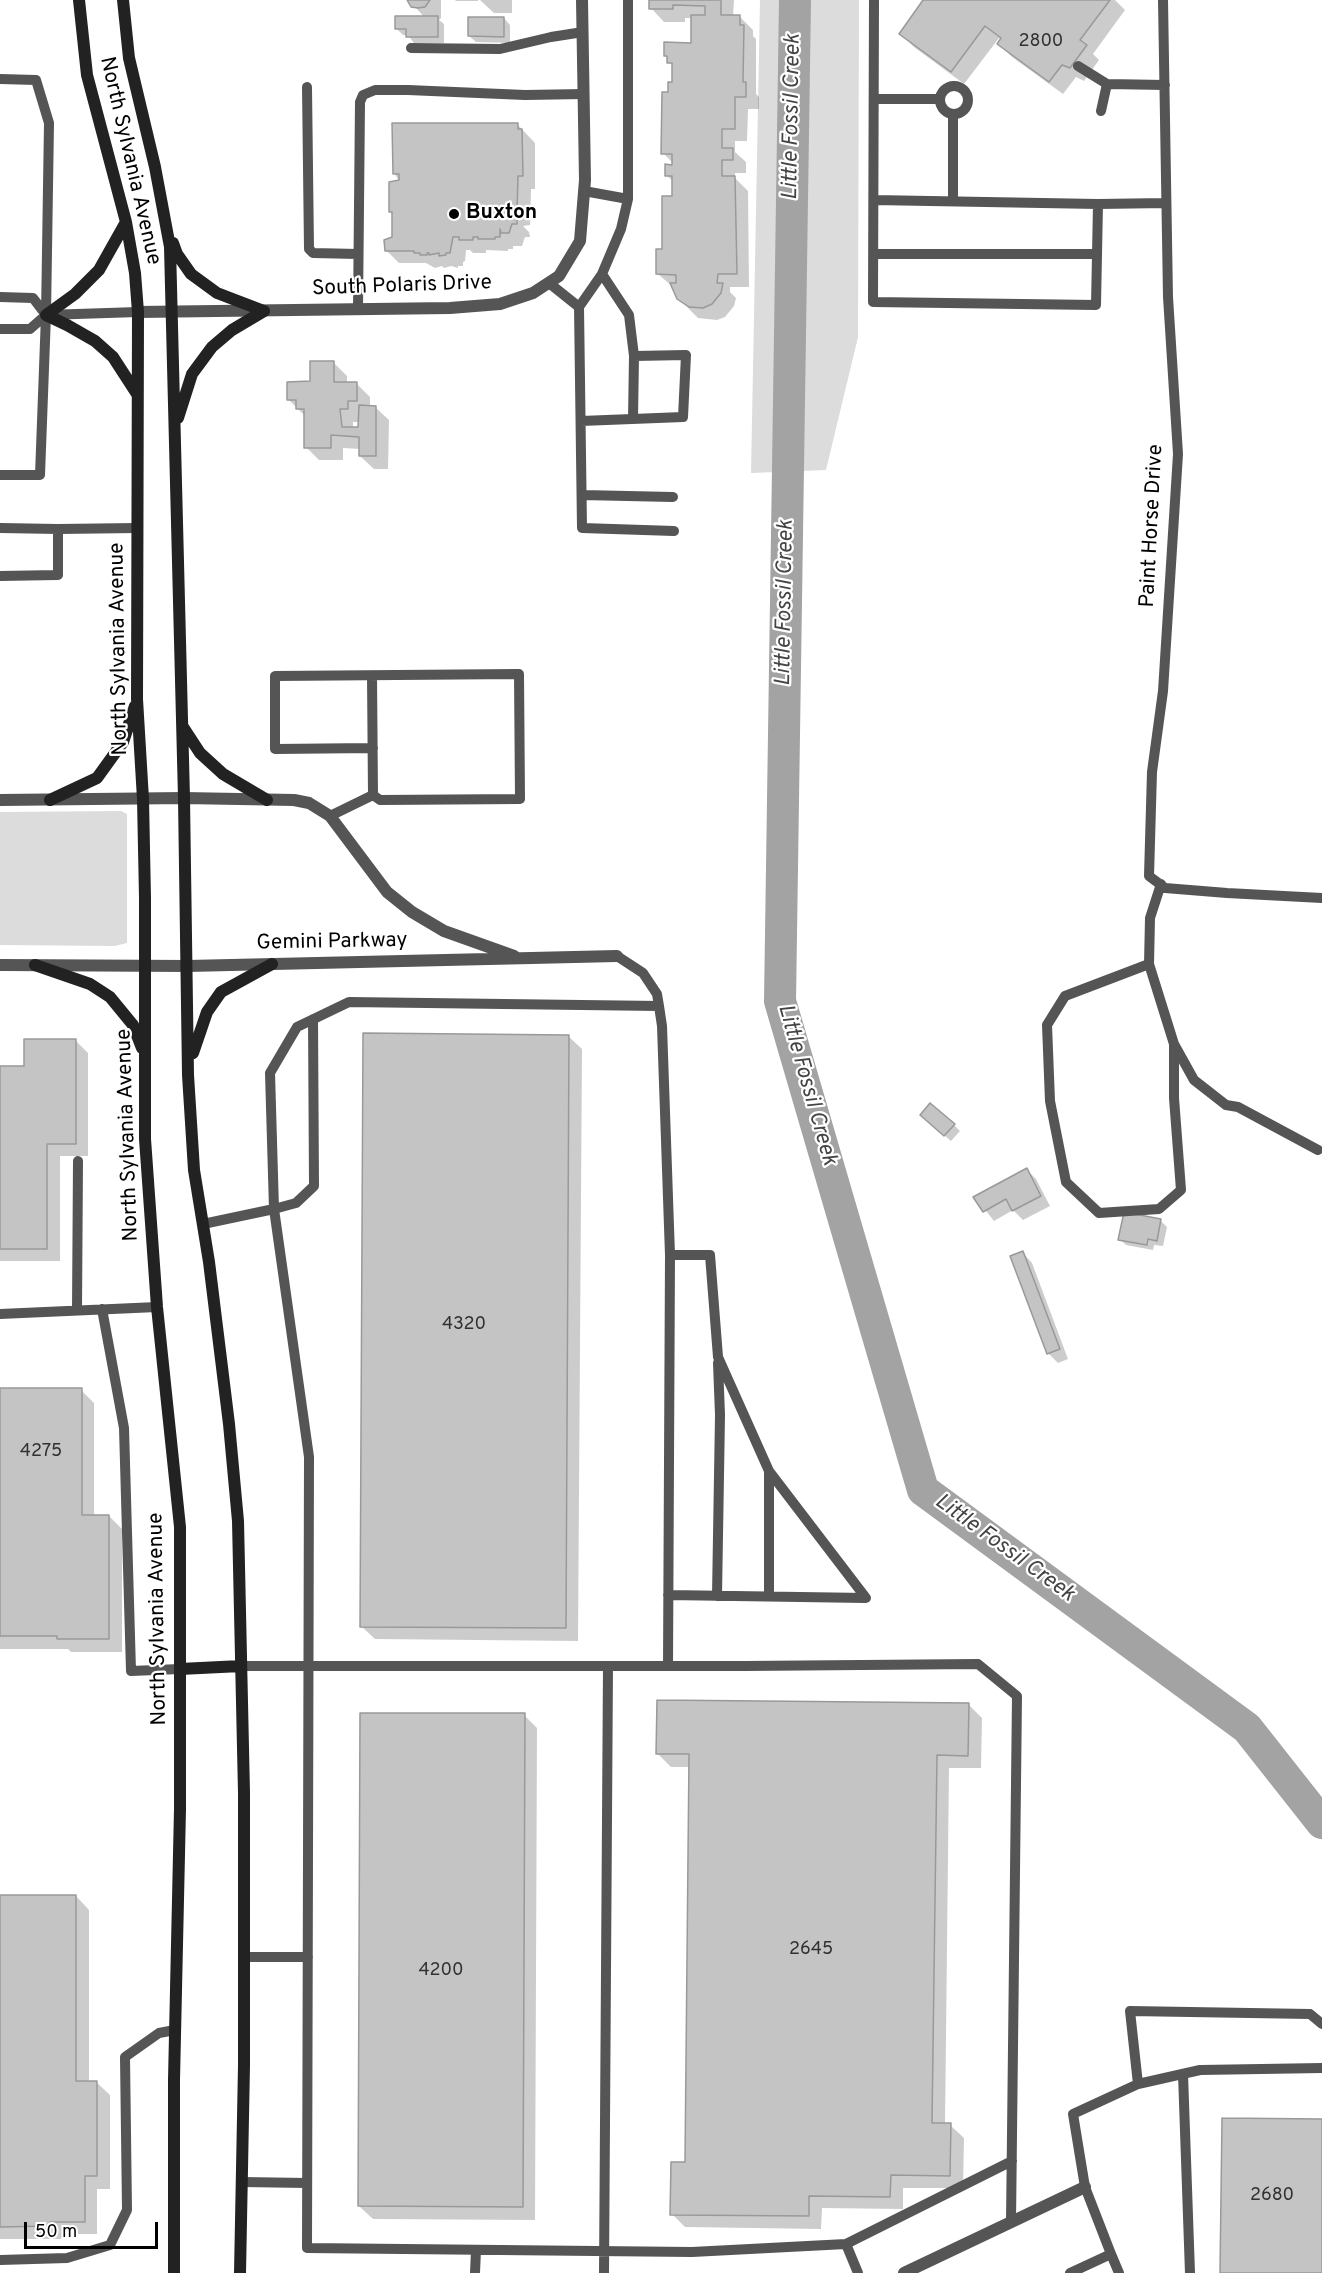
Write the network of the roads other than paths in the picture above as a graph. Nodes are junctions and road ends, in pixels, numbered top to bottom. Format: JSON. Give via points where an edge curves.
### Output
{"nodes":[{"id":1,"x":79,"y":0,"type":"edge"},
{"id":2,"x":123,"y":0,"type":"edge"},
{"id":3,"x":582,"y":0,"type":"edge"},
{"id":4,"x":628,"y":0,"type":"edge"},
{"id":5,"x":874,"y":0,"type":"edge"},
{"id":6,"x":1163,"y":0,"type":"edge"},
{"id":7,"x":583,"y":32,"type":"junction"},
{"id":8,"x":411,"y":48,"type":"dead end"},
{"id":9,"x":1078,"y":66,"type":"dead end"},
{"id":10,"x":0,"y":79,"type":"edge"},
{"id":11,"x":1107,"y":84,"type":"junction"},
{"id":12,"x":1165,"y":85,"type":"junction"},
{"id":13,"x":307,"y":87,"type":"dead end"},
{"id":14,"x":584,"y":94,"type":"junction"},
{"id":15,"x":874,"y":99,"type":"junction"},
{"id":16,"x":939,"y":99,"type":"junction"},
{"id":17,"x":1101,"y":111,"type":"dead end"},
{"id":18,"x":953,"y":114,"type":"junction"},
{"id":19,"x":584,"y":191,"type":"junction"},
{"id":20,"x":628,"y":199,"type":"junction"},
{"id":21,"x":873,"y":200,"type":"junction"},
{"id":22,"x":953,"y":201,"type":"junction"},
{"id":23,"x":1167,"y":203,"type":"junction"},
{"id":24,"x":1098,"y":204,"type":"junction"},
{"id":25,"x":126,"y":222,"type":"junction"},
{"id":26,"x":166,"y":223,"type":"junction"},
{"id":27,"x":358,"y":254,"type":"junction"},
{"id":28,"x":873,"y":254,"type":"junction"},
{"id":29,"x":1097,"y":254,"type":"junction"},
{"id":30,"x":602,"y":274,"type":"junction"},
{"id":31,"x":549,"y":283,"type":"junction"},
{"id":32,"x":0,"y":297,"type":"edge"},
{"id":33,"x":579,"y":307,"type":"junction"},
{"id":34,"x":358,"y":310,"type":"junction"},
{"id":35,"x":264,"y":311,"type":"junction"},
{"id":36,"x":138,"y":312,"type":"junction"},
{"id":37,"x":172,"y":312,"type":"junction"},
{"id":38,"x":46,"y":315,"type":"junction"},
{"id":39,"x":0,"y":328,"type":"edge"},
{"id":40,"x":634,"y":356,"type":"junction"},
{"id":41,"x":138,"y":395,"type":"junction"},
{"id":42,"x":633,"y":419,"type":"junction"},
{"id":43,"x":580,"y":421,"type":"junction"},
{"id":44,"x":175,"y":427,"type":"junction"},
{"id":45,"x":0,"y":475,"type":"edge"},
{"id":46,"x":582,"y":495,"type":"junction"},
{"id":47,"x":673,"y":497,"type":"dead end"},
{"id":48,"x":0,"y":528,"type":"edge"},
{"id":49,"x":137,"y":528,"type":"junction"},
{"id":50,"x":58,"y":529,"type":"junction"},
{"id":51,"x":674,"y":531,"type":"dead end"},
{"id":52,"x":0,"y":576,"type":"edge"},
{"id":53,"x":372,"y":675,"type":"junction"},
{"id":54,"x":137,"y":699,"type":"junction"},
{"id":55,"x":182,"y":727,"type":"junction"},
{"id":56,"x":372,"y":748,"type":"junction"},
{"id":57,"x":373,"y":795,"type":"junction"},
{"id":58,"x":184,"y":798,"type":"junction"},
{"id":59,"x":143,"y":799,"type":"junction"},
{"id":60,"x":0,"y":800,"type":"edge"},
{"id":61,"x":50,"y":800,"type":"junction"},
{"id":62,"x":267,"y":800,"type":"junction"},
{"id":63,"x":330,"y":816,"type":"junction"},
{"id":64,"x":1161,"y":884,"type":"junction"},
{"id":65,"x":1322,"y":898,"type":"edge"},
{"id":66,"x":618,"y":956,"type":"joint"},
{"id":67,"x":521,"y":958,"type":"junction"},
{"id":68,"x":272,"y":964,"type":"junction"},
{"id":69,"x":1149,"y":964,"type":"junction"},
{"id":70,"x":0,"y":965,"type":"edge"},
{"id":71,"x":35,"y":965,"type":"junction"},
{"id":72,"x":144,"y":966,"type":"junction"},
{"id":73,"x":188,"y":966,"type":"junction"},
{"id":74,"x":659,"y":1006,"type":"junction"},
{"id":75,"x":314,"y":1019,"type":"junction"},
{"id":76,"x":1174,"y":1044,"type":"junction"},
{"id":77,"x":146,"y":1056,"type":"junction"},
{"id":78,"x":188,"y":1075,"type":"junction"},
{"id":79,"x":1318,"y":1150,"type":"dead end"},
{"id":80,"x":78,"y":1161,"type":"dead end"},
{"id":81,"x":274,"y":1209,"type":"junction"},
{"id":82,"x":203,"y":1224,"type":"junction"},
{"id":83,"x":670,"y":1255,"type":"junction"},
{"id":84,"x":157,"y":1307,"type":"junction"},
{"id":85,"x":102,"y":1309,"type":"junction"},
{"id":86,"x":77,"y":1310,"type":"junction"},
{"id":87,"x":0,"y":1314,"type":"edge"},
{"id":88,"x":718,"y":1357,"type":"junction"},
{"id":89,"x":769,"y":1471,"type":"junction"},
{"id":90,"x":668,"y":1595,"type":"junction"},
{"id":91,"x":717,"y":1596,"type":"junction"},
{"id":92,"x":769,"y":1596,"type":"junction"},
{"id":93,"x":241,"y":1666,"type":"junction"},
{"id":94,"x":309,"y":1666,"type":"junction"},
{"id":95,"x":608,"y":1666,"type":"junction"},
{"id":96,"x":668,"y":1666,"type":"junction"},
{"id":97,"x":180,"y":1669,"type":"junction"},
{"id":98,"x":244,"y":1956,"type":"junction"},
{"id":99,"x":308,"y":1956,"type":"junction"},
{"id":100,"x":1322,"y":2024,"type":"edge"},
{"id":101,"x":175,"y":2030,"type":"junction"},
{"id":102,"x":1322,"y":2068,"type":"edge"},
{"id":103,"x":1183,"y":2074,"type":"junction"},
{"id":104,"x":1138,"y":2084,"type":"junction"},
{"id":105,"x":1012,"y":2161,"type":"junction"},
{"id":106,"x":242,"y":2182,"type":"junction"},
{"id":107,"x":307,"y":2183,"type":"junction"},
{"id":108,"x":1085,"y":2187,"type":"junction"},
{"id":109,"x":1011,"y":2222,"type":"junction"},
{"id":110,"x":846,"y":2244,"type":"junction"},
{"id":111,"x":476,"y":2250,"type":"junction"},
{"id":112,"x":604,"y":2251,"type":"junction"},
{"id":113,"x":1111,"y":2254,"type":"junction"},
{"id":114,"x":0,"y":2260,"type":"edge"},
{"id":115,"x":174,"y":2273,"type":"edge"},
{"id":116,"x":240,"y":2273,"type":"edge"},
{"id":117,"x":475,"y":2273,"type":"edge"},
{"id":118,"x":604,"y":2273,"type":"edge"},
{"id":119,"x":858,"y":2273,"type":"edge"},
{"id":120,"x":903,"y":2273,"type":"edge"},
{"id":121,"x":1070,"y":2273,"type":"edge"},
{"id":122,"x":1119,"y":2273,"type":"edge"},
{"id":123,"x":1190,"y":2273,"type":"edge"}],
"edges":[{"from":1,"to":25,"type":"main road","name":"North Sylvania Avenue","via":[[87,75]]},
{"from":2,"to":26,"type":"main road","name":"North Sylvania Avenue","via":[[129,58]]},
{"from":3,"to":7,"type":"street","name":"South Polaris Drive"},
{"from":4,"to":20,"type":"lane"},
{"from":5,"to":15,"type":"lane"},
{"from":6,"to":12,"type":"lane","name":"Paint Horse Drive"},
{"from":7,"to":8,"type":"lane","via":[[500,49]]},
{"from":7,"to":14,"type":"street","name":"South Polaris Drive"},
{"from":9,"to":11,"type":"lane"},
{"from":10,"to":38,"type":"lane","via":[[36,80],[49,123]]},
{"from":11,"to":12,"type":"lane"},
{"from":11,"to":17,"type":"lane"},
{"from":12,"to":23,"type":"lane","name":"Paint Horse Drive"},
{"from":13,"to":27,"type":"lane","via":[[309,249],[313,253]]},
{"from":14,"to":19,"type":"street","name":"South Polaris Drive"},
{"from":14,"to":27,"type":"lane","via":[[375,90],[363,95]]},
{"from":15,"to":16,"type":"lane"},
{"from":15,"to":21,"type":"lane"},
{"from":16,"to":18,"type":"lane","via":[[944,111]]},
{"from":16,"to":18,"type":"lane","via":[[947,87],[965,90],[969,99],[966,108]]},
{"from":18,"to":22,"type":"lane"},
{"from":19,"to":20,"type":"lane"},
{"from":19,"to":31,"type":"street","name":"South Polaris Drive","via":[[580,241],[559,276]]},
{"from":20,"to":30,"type":"lane","via":[[621,229]]},
{"from":21,"to":22,"type":"lane"},
{"from":21,"to":28,"type":"lane"},
{"from":22,"to":24,"type":"lane"},
{"from":23,"to":24,"type":"lane"},
{"from":23,"to":64,"type":"lane","name":"Paint Horse Drive","via":[[1168,297],[1178,453],[1163,691],[1152,772],[1149,876]]},
{"from":24,"to":29,"type":"lane"},
{"from":25,"to":36,"type":"main road","name":"North Sylvania Avenue"},
{"from":25,"to":38,"type":"main road","via":[[99,270]]},
{"from":26,"to":35,"type":"main road","via":[[177,254],[191,274],[218,293]]},
{"from":26,"to":37,"type":"main road","name":"North Sylvania Avenue","via":[[171,247]]},
{"from":27,"to":34,"type":"lane"},
{"from":28,"to":29,"type":"lane"},
{"from":28,"to":29,"type":"lane","via":[[873,302],[1096,305]]},
{"from":30,"to":33,"type":"lane"},
{"from":30,"to":40,"type":"lane","via":[[629,315]]},
{"from":31,"to":33,"type":"lane"},
{"from":31,"to":34,"type":"street","name":"South Polaris Drive","via":[[500,304]]},
{"from":32,"to":38,"type":"lane","via":[[33,298]]},
{"from":33,"to":43,"type":"lane"},
{"from":34,"to":35,"type":"street","name":"South Polaris Drive"},
{"from":35,"to":37,"type":"street","name":"South Polaris Drive"},
{"from":35,"to":44,"type":"main road","via":[[212,347],[192,374]]},
{"from":36,"to":37,"type":"street","name":"South Polaris Drive"},
{"from":36,"to":38,"type":"lane"},
{"from":36,"to":41,"type":"main road","name":"North Sylvania Avenue"},
{"from":37,"to":44,"type":"main road","name":"North Sylvania Avenue"},
{"from":38,"to":39,"type":"lane","via":[[30,329]]},
{"from":38,"to":41,"type":"main road","via":[[95,341],[113,357]]},
{"from":38,"to":45,"type":"lane","via":[[40,475]]},
{"from":40,"to":42,"type":"lane"},
{"from":40,"to":42,"type":"lane","via":[[686,355],[683,417]]},
{"from":41,"to":49,"type":"main road","name":"North Sylvania Avenue"},
{"from":42,"to":43,"type":"lane"},
{"from":43,"to":46,"type":"lane"},
{"from":44,"to":55,"type":"main road","name":"North Sylvania Avenue"},
{"from":46,"to":47,"type":"lane"},
{"from":46,"to":51,"type":"lane","via":[[582,528]]},
{"from":48,"to":50,"type":"lane"},
{"from":49,"to":50,"type":"lane"},
{"from":49,"to":54,"type":"main road","name":"North Sylvania Avenue"},
{"from":50,"to":52,"type":"lane","via":[[58,575]]},
{"from":53,"to":56,"type":"lane"},
{"from":53,"to":56,"type":"lane","via":[[274,676],[275,749]]},
{"from":53,"to":57,"type":"lane","via":[[519,674],[520,799],[380,801]]},
{"from":54,"to":59,"type":"main road","name":"North Sylvania Avenue"},
{"from":54,"to":61,"type":"main road","via":[[123,742],[97,778]]},
{"from":55,"to":58,"type":"main road","name":"North Sylvania Avenue"},
{"from":55,"to":62,"type":"main road","via":[[200,753],[223,774]]},
{"from":56,"to":57,"type":"lane"},
{"from":57,"to":63,"type":"lane"},
{"from":58,"to":59,"type":"street","name":"Gemini Parkway"},
{"from":58,"to":62,"type":"street","name":"Gemini Parkway"},
{"from":58,"to":73,"type":"main road","name":"North Sylvania Avenue"},
{"from":59,"to":61,"type":"street","name":"Gemini Parkway"},
{"from":59,"to":72,"type":"main road","name":"North Sylvania Avenue"},
{"from":60,"to":61,"type":"street","name":"Gemini Parkway"},
{"from":62,"to":63,"type":"street","name":"Gemini Parkway","via":[[309,803]]},
{"from":63,"to":67,"type":"street","name":"Gemini Parkway","via":[[387,892],[412,912],[444,930]]},
{"from":64,"to":65,"type":"lane","via":[[1166,888]]},
{"from":64,"to":69,"type":"lane","via":[[1150,918]]},
{"from":66,"to":67,"type":"street","name":"Gemini Parkway"},
{"from":66,"to":74,"type":"lane","via":[[643,973],[657,994]]},
{"from":67,"to":68,"type":"street","name":"Gemini Parkway"},
{"from":68,"to":73,"type":"street","name":"Gemini Parkway"},
{"from":68,"to":78,"type":"main road","via":[[222,992],[207,1012]]},
{"from":69,"to":76,"type":"lane"},
{"from":69,"to":76,"type":"lane","via":[[1065,996],[1047,1025],[1050,1101],[1066,1182],[1099,1213],[1159,1209],[1181,1190]]},
{"from":70,"to":71,"type":"street","name":"Gemini Parkway"},
{"from":71,"to":72,"type":"street","name":"Gemini Parkway"},
{"from":71,"to":77,"type":"main road","via":[[90,984],[110,997],[133,1024]]},
{"from":72,"to":73,"type":"street","name":"Gemini Parkway"},
{"from":72,"to":77,"type":"main road","name":"North Sylvania Avenue"},
{"from":73,"to":78,"type":"main road","name":"North Sylvania Avenue"},
{"from":74,"to":75,"type":"lane","via":[[349,1002]]},
{"from":74,"to":83,"type":"lane"},
{"from":75,"to":81,"type":"lane","via":[[297,1027],[270,1073]]},
{"from":75,"to":81,"type":"lane","via":[[314,1186],[296,1203]]},
{"from":76,"to":79,"type":"lane","via":[[1194,1080],[1226,1105],[1238,1107]]},
{"from":77,"to":84,"type":"main road","name":"North Sylvania Avenue","via":[[145,1139]]},
{"from":78,"to":82,"type":"main road","name":"North Sylvania Avenue","via":[[194,1170]]},
{"from":80,"to":86,"type":"lane"},
{"from":81,"to":82,"type":"lane"},
{"from":81,"to":94,"type":"lane","via":[[309,1457]]},
{"from":82,"to":93,"type":"main road","name":"North Sylvania Avenue","via":[[238,1521]]},
{"from":83,"to":88,"type":"lane","via":[[710,1255]]},
{"from":83,"to":90,"type":"lane"},
{"from":84,"to":85,"type":"lane"},
{"from":84,"to":97,"type":"main road","name":"North Sylvania Avenue","via":[[180,1527]]},
{"from":85,"to":86,"type":"lane"},
{"from":85,"to":97,"type":"lane","via":[[123,1428],[130,1671]]},
{"from":86,"to":87,"type":"lane"},
{"from":88,"to":89,"type":"lane"},
{"from":88,"to":91,"type":"lane"},
{"from":89,"to":92,"type":"lane"},
{"from":89,"to":92,"type":"lane","via":[[866,1598]]},
{"from":90,"to":91,"type":"lane"},
{"from":90,"to":96,"type":"lane"},
{"from":91,"to":92,"type":"lane"},
{"from":93,"to":94,"type":"lane"},
{"from":93,"to":97,"type":"main road"},
{"from":93,"to":98,"type":"main road","name":"North Sylvania Avenue"},
{"from":94,"to":95,"type":"lane"},
{"from":94,"to":99,"type":"lane"},
{"from":95,"to":96,"type":"lane"},
{"from":95,"to":112,"type":"lane"},
{"from":96,"to":105,"type":"lane","via":[[978,1664],[1017,1696]]},
{"from":97,"to":101,"type":"main road","name":"North Sylvania Avenue"},
{"from":98,"to":99,"type":"lane"},
{"from":98,"to":106,"type":"main road","name":"North Sylvania Avenue"},
{"from":99,"to":107,"type":"lane"},
{"from":100,"to":104,"type":"lane","via":[[1310,2014],[1130,2011]]},
{"from":101,"to":114,"type":"lane","via":[[159,2033],[125,2057],[126,2210],[110,2245],[67,2258]]},
{"from":101,"to":115,"type":"main road","name":"North Sylvania Avenue"},
{"from":102,"to":103,"type":"lane","via":[[1200,2070]]},
{"from":103,"to":104,"type":"lane"},
{"from":103,"to":123,"type":"lane"},
{"from":104,"to":108,"type":"lane","via":[[1073,2114]]},
{"from":105,"to":109,"type":"lane"},
{"from":105,"to":110,"type":"lane"},
{"from":106,"to":107,"type":"lane"},
{"from":106,"to":116,"type":"main road","name":"North Sylvania Avenue"},
{"from":107,"to":111,"type":"lane","via":[[307,2248]]},
{"from":108,"to":109,"type":"street"},
{"from":108,"to":113,"type":"lane"},
{"from":109,"to":120,"type":"street"},
{"from":110,"to":112,"type":"lane","via":[[692,2252]]},
{"from":110,"to":119,"type":"lane"},
{"from":111,"to":112,"type":"lane"},
{"from":111,"to":117,"type":"lane"},
{"from":112,"to":118,"type":"lane"},
{"from":113,"to":121,"type":"lane"},
{"from":113,"to":122,"type":"lane"}]}
